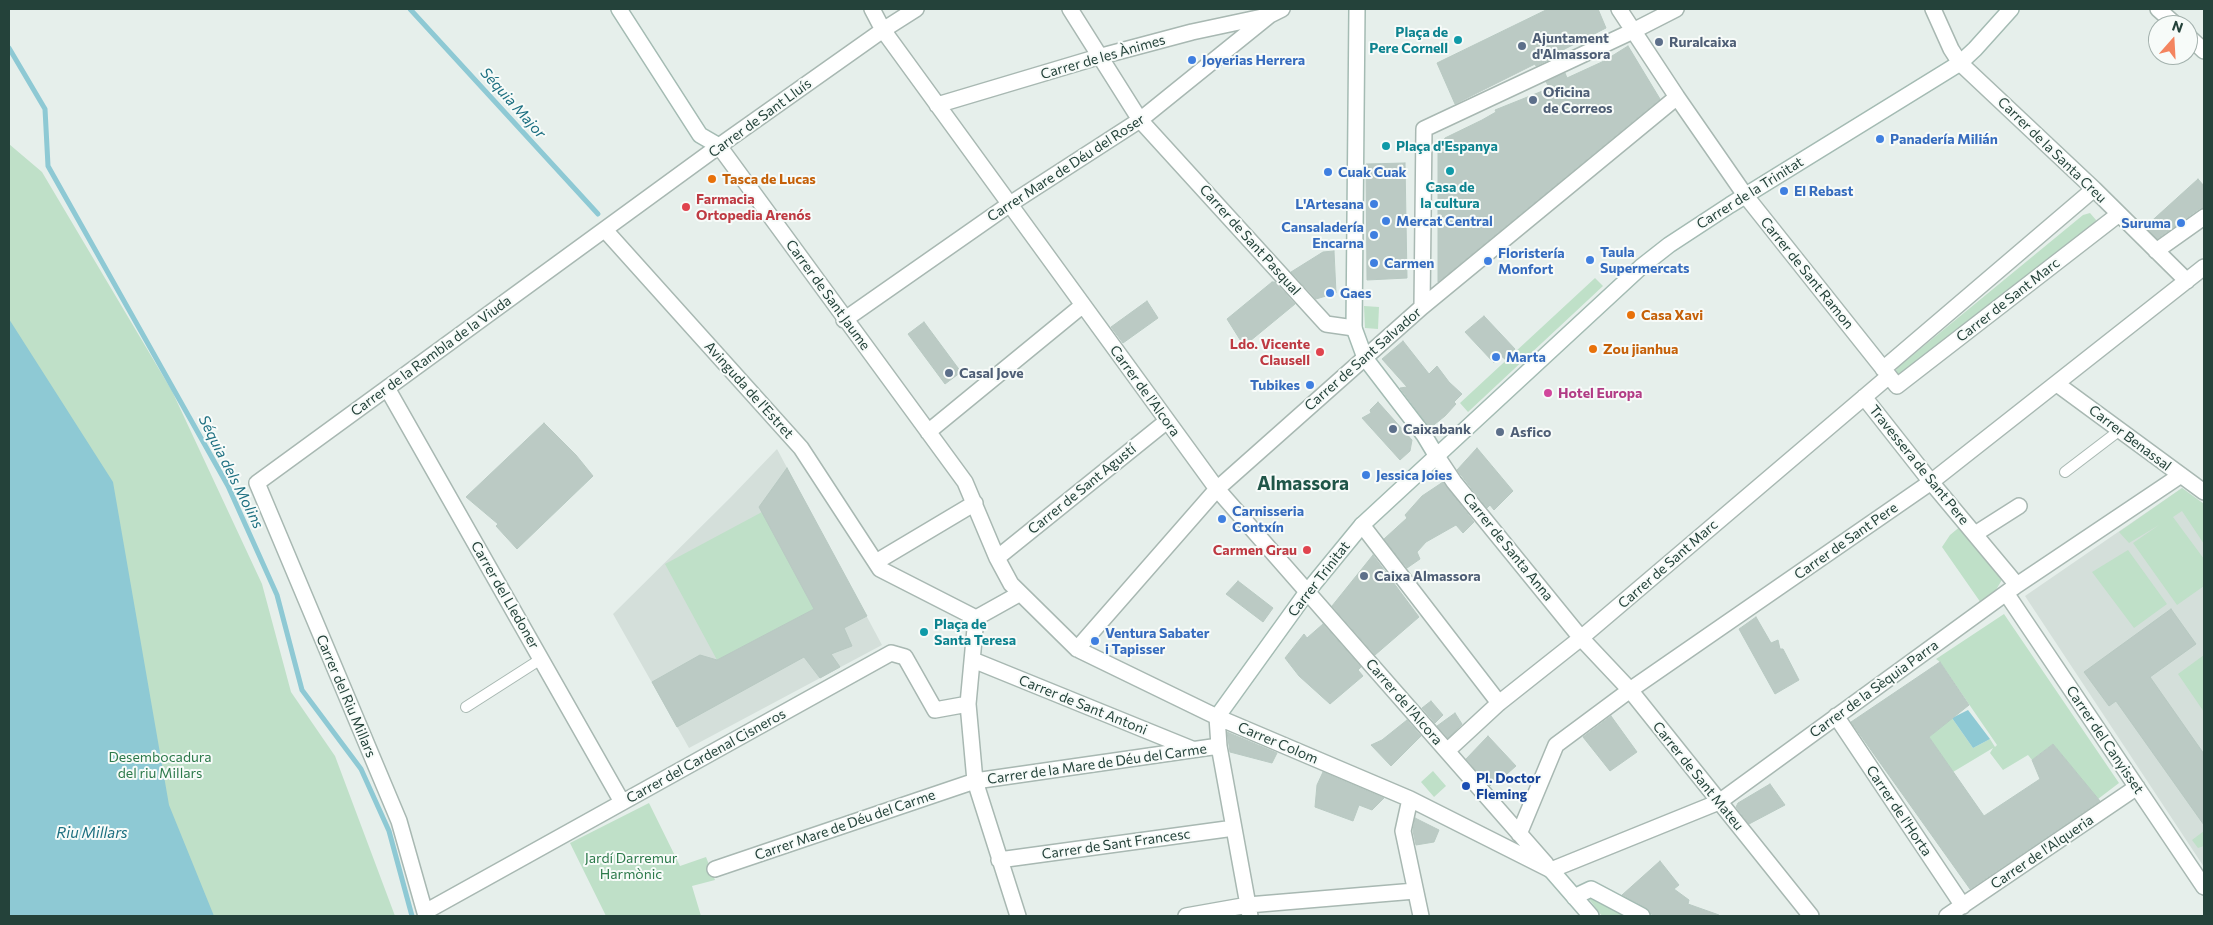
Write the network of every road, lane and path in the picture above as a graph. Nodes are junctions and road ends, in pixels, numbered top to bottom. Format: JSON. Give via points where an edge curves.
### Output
{"nodes":[{"id":1,"x":618,"y":9,"type":"edge"},
{"id":2,"x":872,"y":9,"type":"edge"},
{"id":3,"x":916,"y":9,"type":"edge"},
{"id":4,"x":1070,"y":9,"type":"edge"},
{"id":5,"x":1619,"y":9,"type":"edge"},
{"id":6,"x":1676,"y":9,"type":"edge"},
{"id":7,"x":1933,"y":9,"type":"edge"},
{"id":8,"x":2011,"y":9,"type":"edge"},
{"id":9,"x":1357,"y":10,"type":"edge"},
{"id":10,"x":1274,"y":11,"type":"edge"},
{"id":11,"x":883,"y":30,"type":"junction"},
{"id":12,"x":1633,"y":31,"type":"junction"},
{"id":13,"x":1098,"y":57,"type":"junction"},
{"id":14,"x":1960,"y":63,"type":"junction"},
{"id":15,"x":1677,"y":97,"type":"junction"},
{"id":16,"x":937,"y":105,"type":"junction"},
{"id":17,"x":1140,"y":120,"type":"junction"},
{"id":18,"x":719,"y":146,"type":"junction"},
{"id":19,"x":1418,"y":153,"type":"dead end"},
{"id":20,"x":1423,"y":182,"type":"junction"},
{"id":21,"x":2094,"y":189,"type":"junction"},
{"id":22,"x":1745,"y":196,"type":"junction"},
{"id":23,"x":1010,"y":204,"type":"junction"},
{"id":24,"x":2119,"y":214,"type":"junction"},
{"id":25,"x":2204,"y":217,"type":"edge"},
{"id":26,"x":605,"y":230,"type":"junction"},
{"id":27,"x":2156,"y":251,"type":"junction"},
{"id":28,"x":2204,"y":267,"type":"edge"},
{"id":29,"x":2187,"y":281,"type":"junction"},
{"id":30,"x":1083,"y":305,"type":"junction"},
{"id":31,"x":1422,"y":307,"type":"junction"},
{"id":32,"x":844,"y":320,"type":"junction"},
{"id":33,"x":1354,"y":328,"type":"junction"},
{"id":34,"x":1365,"y":358,"type":"junction"},
{"id":35,"x":1890,"y":377,"type":"junction"},
{"id":36,"x":2057,"y":384,"type":"junction"},
{"id":37,"x":387,"y":388,"type":"junction"},
{"id":38,"x":1864,"y":397,"type":"junction"},
{"id":39,"x":1167,"y":421,"type":"junction"},
{"id":40,"x":2120,"y":430,"type":"junction"},
{"id":41,"x":928,"y":432,"type":"junction"},
{"id":42,"x":1436,"y":455,"type":"junction"},
{"id":43,"x":2065,"y":472,"type":"dead end"},
{"id":44,"x":2181,"y":475,"type":"junction"},
{"id":45,"x":1931,"y":482,"type":"junction"},
{"id":46,"x":257,"y":483,"type":"joint"},
{"id":47,"x":1217,"y":489,"type":"junction"},
{"id":48,"x":2204,"y":492,"type":"edge"},
{"id":49,"x":975,"y":503,"type":"junction"},
{"id":50,"x":2019,"y":506,"type":"dead end"},
{"id":51,"x":1362,"y":525,"type":"junction"},
{"id":52,"x":1975,"y":534,"type":"junction"},
{"id":53,"x":997,"y":558,"type":"junction"},
{"id":54,"x":876,"y":562,"type":"junction"},
{"id":55,"x":2011,"y":589,"type":"junction"},
{"id":56,"x":1307,"y":592,"type":"junction"},
{"id":57,"x":1019,"y":594,"type":"junction"},
{"id":58,"x":976,"y":618,"type":"junction"},
{"id":59,"x":1581,"y":638,"type":"junction"},
{"id":60,"x":1077,"y":649,"type":"junction"},
{"id":61,"x":541,"y":659,"type":"junction"},
{"id":62,"x":973,"y":660,"type":"junction"},
{"id":63,"x":1630,"y":690,"type":"junction"},
{"id":64,"x":1499,"y":703,"type":"junction"},
{"id":65,"x":968,"y":704,"type":"junction"},
{"id":66,"x":466,"y":708,"type":"dead end"},
{"id":67,"x":1836,"y":716,"type":"junction"},
{"id":68,"x":1217,"y":717,"type":"junction"},
{"id":69,"x":1218,"y":746,"type":"junction"},
{"id":70,"x":1193,"y":750,"type":"junction"},
{"id":71,"x":1447,"y":751,"type":"junction"},
{"id":72,"x":975,"y":781,"type":"junction"},
{"id":73,"x":2137,"y":787,"type":"junction"},
{"id":74,"x":1410,"y":799,"type":"junction"},
{"id":75,"x":622,"y":802,"type":"junction"},
{"id":76,"x":1719,"y":802,"type":"junction"},
{"id":77,"x":1234,"y":828,"type":"junction"},
{"id":78,"x":1519,"y":834,"type":"junction"},
{"id":79,"x":999,"y":860,"type":"junction"},
{"id":80,"x":715,"y":869,"type":"dead end"},
{"id":81,"x":1551,"y":870,"type":"junction"},
{"id":82,"x":2204,"y":888,"type":"edge"},
{"id":83,"x":1416,"y":891,"type":"junction"},
{"id":84,"x":1574,"y":897,"type":"junction"},
{"id":85,"x":1963,"y":906,"type":"junction"},
{"id":86,"x":1249,"y":911,"type":"edge"},
{"id":87,"x":425,"y":914,"type":"edge"},
{"id":88,"x":1018,"y":916,"type":"edge"},
{"id":89,"x":1186,"y":916,"type":"edge"},
{"id":90,"x":1421,"y":916,"type":"edge"},
{"id":91,"x":1592,"y":916,"type":"edge"},
{"id":92,"x":1642,"y":916,"type":"edge"},
{"id":93,"x":1811,"y":916,"type":"edge"},
{"id":94,"x":1947,"y":916,"type":"edge"}],
"edges":[{"from":1,"to":18,"type":"street","name":"Carrer de Sant Jaume","via":[[700,134]]},
{"from":2,"to":11,"type":"street","name":"Carrer de l'Alcora"},
{"from":3,"to":11,"type":"street","name":"Carrer de Sant Lluís"},
{"from":4,"to":13,"type":"street","name":"Carrer de Sant Pasqual"},
{"from":5,"to":12,"type":"street","name":"Carrer de Sant Ramon"},
{"from":6,"to":12,"type":"street"},
{"from":7,"to":14,"type":"street","name":"Carrer de la Santa Creu"},
{"from":8,"to":14,"type":"street","name":"Carrer de la Trinitat"},
{"from":9,"to":33,"type":"street"},
{"from":10,"to":13,"type":"street","name":"Carrer de les Ànimes"},
{"from":10,"to":17,"type":"street","name":"Carrer Mare de Déu del Roser"},
{"from":11,"to":16,"type":"street","name":"Carrer de l'Alcora"},
{"from":11,"to":18,"type":"street","name":"Carrer de Sant Lluís"},
{"from":12,"to":15,"type":"street","name":"Carrer de Sant Ramon"},
{"from":12,"to":20,"type":"street","via":[[1424,129]]},
{"from":13,"to":16,"type":"street","name":"Carrer de les Ànimes"},
{"from":13,"to":17,"type":"street","name":"Carrer de Sant Pasqual"},
{"from":14,"to":21,"type":"street","name":"Carrer de la Santa Creu"},
{"from":14,"to":22,"type":"street","name":"Carrer de la Trinitat"},
{"from":15,"to":22,"type":"street","name":"Carrer de Sant Ramon"},
{"from":15,"to":31,"type":"street","name":"Carrer de Sant Salvador"},
{"from":16,"to":23,"type":"street","name":"Carrer de l'Alcora"},
{"from":17,"to":23,"type":"street","name":"Carrer Mare de Déu del Roser"},
{"from":17,"to":33,"type":"street","name":"Carrer de Sant Pasqual","via":[[1326,324]]},
{"from":18,"to":26,"type":"street","name":"Carrer de Sant Lluís"},
{"from":18,"to":32,"type":"street","name":"Carrer de Sant Jaume"},
{"from":19,"to":20,"type":"lane"},
{"from":20,"to":31,"type":"street"},
{"from":21,"to":24,"type":"street","name":"Carrer de la Santa Creu"},
{"from":21,"to":35,"type":"street","name":"Carrer de Sant Marc"},
{"from":22,"to":35,"type":"street","name":"Carrer de Sant Ramon"},
{"from":22,"to":42,"type":"street","name":"Carrer de la Trinitat","via":[[1668,244]]},
{"from":23,"to":30,"type":"street","name":"Carrer de l'Alcora"},
{"from":23,"to":32,"type":"street","name":"Carrer Mare de Déu del Roser"},
{"from":24,"to":27,"type":"street","name":"Carrer de la Santa Creu"},
{"from":24,"to":35,"type":"street","name":"Carrer de Sant Marc"},
{"from":25,"to":27,"type":"street"},
{"from":26,"to":37,"type":"street","name":"Carrer de la Rambla de la Viuda"},
{"from":26,"to":54,"type":"street","name":"Avinguda de l'Estret","via":[[801,448]]},
{"from":27,"to":29,"type":"street","name":"Carrer de la Santa Creu"},
{"from":28,"to":29,"type":"street","name":"Carrer de Sant Pere"},
{"from":29,"to":36,"type":"street","name":"Carrer de Sant Pere"},
{"from":30,"to":39,"type":"street","name":"Carrer de l'Alcora"},
{"from":30,"to":41,"type":"street"},
{"from":31,"to":34,"type":"street","name":"Carrer de Sant Salvador"},
{"from":32,"to":41,"type":"street","name":"Carrer de Sant Jaume"},
{"from":33,"to":34,"type":"street"},
{"from":34,"to":42,"type":"street"},
{"from":34,"to":47,"type":"street","name":"Carrer de Sant Salvador"},
{"from":35,"to":38,"type":"street","name":"Carrer de Sant Marc"},
{"from":36,"to":40,"type":"street","name":"Carrer Benassal"},
{"from":36,"to":45,"type":"street","name":"Carrer de Sant Pere"},
{"from":37,"to":46,"type":"street","name":"Carrer de la Rambla de la Viuda"},
{"from":37,"to":61,"type":"street","name":"Carrer del Lledoner"},
{"from":38,"to":45,"type":"street","name":"Travessera de Sant Pere"},
{"from":38,"to":59,"type":"street","name":"Carrer de Sant Marc"},
{"from":39,"to":47,"type":"street","name":"Carrer de l'Alcora"},
{"from":39,"to":53,"type":"street","name":"Carrer de Sant Agustí"},
{"from":40,"to":43,"type":"lane"},
{"from":40,"to":44,"type":"street","name":"Carrer Benassal"},
{"from":41,"to":49,"type":"street","name":"Carrer de Sant Jaume","via":[[965,482]]},
{"from":42,"to":51,"type":"street","name":"Carrer Trinitat"},
{"from":42,"to":59,"type":"street","name":"Carrer de Santa Anna","via":[[1454,482]]},
{"from":44,"to":48,"type":"street","name":"Carrer Benassal"},
{"from":44,"to":55,"type":"street","name":"Carrer de la Sèquia Parra"},
{"from":45,"to":52,"type":"street","name":"Travessera de Sant Pere"},
{"from":45,"to":63,"type":"street","name":"Carrer de Sant Pere"},
{"from":46,"to":87,"type":"street","name":"Carrer del Riu Millars","via":[[400,821]]},
{"from":47,"to":56,"type":"street","name":"Carrer de l'Alcora"},
{"from":47,"to":60,"type":"street","name":"Carrer de Sant Salvador"},
{"from":49,"to":53,"type":"street","name":"Carrer de Sant Jaume"},
{"from":49,"to":54,"type":"street"},
{"from":50,"to":52,"type":"street","name":"Travessera de Sant Pere"},
{"from":51,"to":56,"type":"street","name":"Carrer Trinitat"},
{"from":51,"to":64,"type":"street"},
{"from":52,"to":55,"type":"street","name":"Travessera de Sant Pere"},
{"from":53,"to":57,"type":"street","name":"Carrer de Sant Jaume"},
{"from":54,"to":58,"type":"street","via":[[880,569]]},
{"from":55,"to":67,"type":"street","name":"Carrer de la Sèquia Parra"},
{"from":55,"to":73,"type":"street","name":"Carrer del Canyisset"},
{"from":56,"to":68,"type":"street","name":"Carrer Trinitat"},
{"from":56,"to":71,"type":"street","name":"Carrer de l'Alcora"},
{"from":57,"to":58,"type":"street"},
{"from":57,"to":60,"type":"street","name":"Carrer Colom"},
{"from":58,"to":62,"type":"street"},
{"from":59,"to":63,"type":"street","name":"Carrer de Sant Mateu"},
{"from":59,"to":64,"type":"street","name":"Carrer de Sant Marc"},
{"from":60,"to":68,"type":"street","name":"Carrer Colom"},
{"from":61,"to":66,"type":"lane"},
{"from":61,"to":75,"type":"street","name":"Carrer del Lledoner"},
{"from":62,"to":65,"type":"street"},
{"from":62,"to":70,"type":"street","name":"Carrer de Sant Antoni"},
{"from":63,"to":76,"type":"street","name":"Carrer de Sant Mateu"},
{"from":63,"to":78,"type":"street","name":"Carrer de Sant Pere","via":[[1556,745]]},
{"from":64,"to":71,"type":"street","name":"Carrer de Sant Marc"},
{"from":65,"to":72,"type":"street"},
{"from":65,"to":75,"type":"street","name":"Carrer del Cardenal Cisneros","via":[[935,710],[905,657],[891,653]]},
{"from":67,"to":76,"type":"street","name":"Carrer de la Sèquia Parra"},
{"from":67,"to":85,"type":"street","name":"Carrer de l'Horta"},
{"from":68,"to":69,"type":"street"},
{"from":68,"to":74,"type":"street","name":"Carrer Colom"},
{"from":69,"to":70,"type":"street","name":"Carrer de la Mare de Déu del Carme"},
{"from":69,"to":77,"type":"street"},
{"from":70,"to":72,"type":"street","name":"Carrer de la Mare de Déu del Carme"},
{"from":71,"to":78,"type":"street","name":"Carrer de l'Alcora"},
{"from":72,"to":79,"type":"street"},
{"from":72,"to":80,"type":"street","name":"Carrer Mare de Déu del Carme"},
{"from":73,"to":82,"type":"street","name":"Carrer del Canyisset"},
{"from":73,"to":85,"type":"street","name":"Carrer de l'Alqueria"},
{"from":74,"to":81,"type":"street","name":"Carrer Colom"},
{"from":74,"to":83,"type":"street","via":[[1403,831]]},
{"from":75,"to":87,"type":"street","name":"Carrer del Cardenal Cisneros"},
{"from":76,"to":81,"type":"street","name":"Carrer de la Sèquia Parra"},
{"from":76,"to":93,"type":"street","name":"Carrer de Sant Mateu"},
{"from":77,"to":79,"type":"street","name":"Carrer de Sant Francesc"},
{"from":77,"to":86,"type":"street"},
{"from":78,"to":81,"type":"street","name":"Carrer de l'Alcora"},
{"from":79,"to":88,"type":"street"},
{"from":81,"to":84,"type":"street","name":"Carrer de l'Alcora"},
{"from":83,"to":86,"type":"street"},
{"from":83,"to":90,"type":"street"},
{"from":84,"to":91,"type":"street","name":"Carrer de l'Alcora"},
{"from":84,"to":92,"type":"street","via":[[1591,889]]},
{"from":85,"to":94,"type":"street","name":"Carrer de l'Alqueria"},
{"from":86,"to":89,"type":"street"}]}
